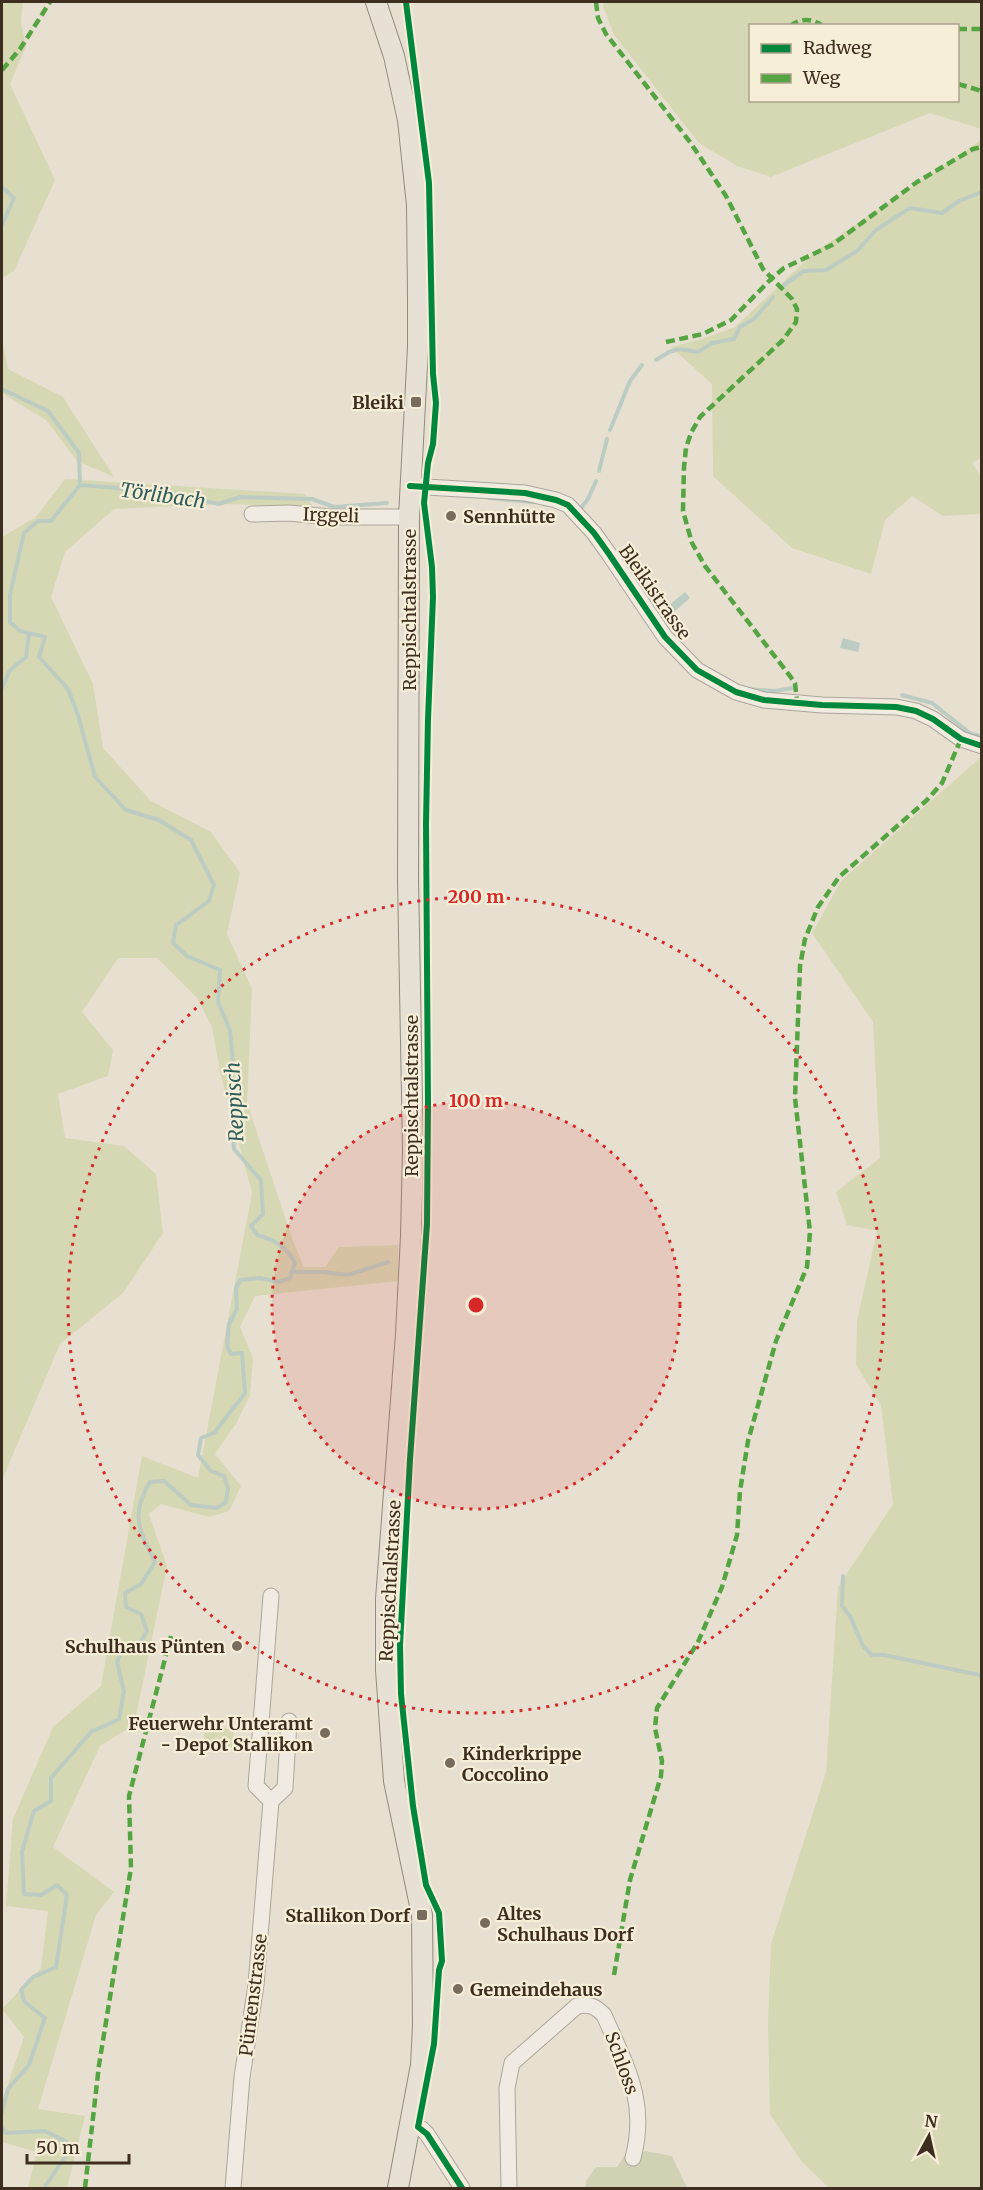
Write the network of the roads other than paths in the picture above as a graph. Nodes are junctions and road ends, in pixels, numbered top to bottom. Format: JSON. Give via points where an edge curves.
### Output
{"nodes":[{"id":1,"x":376,"y":2,"type":"edge"},
{"id":2,"x":410,"y":486,"type":"junction"},
{"id":3,"x":252,"y":514,"type":"dead end"},
{"id":4,"x":409,"y":517,"type":"junction"},
{"id":5,"x":981,"y":746,"type":"edge"},
{"id":6,"x":271,"y":1596,"type":"dead end"},
{"id":7,"x":289,"y":1721,"type":"dead end"},
{"id":8,"x":271,"y":1801,"type":"junction"},
{"id":9,"x":410,"y":2125,"type":"junction"},
{"id":10,"x":633,"y":2158,"type":"dead end"},
{"id":11,"x":233,"y":2188,"type":"edge"},
{"id":12,"x":398,"y":2188,"type":"edge"},
{"id":13,"x":462,"y":2188,"type":"edge"},
{"id":14,"x":509,"y":2188,"type":"edge"}],
"edges":[{"from":1,"to":2,"type":"main road","name":"Reppischtalstrasse","via":[[402,90],[417,205],[418,347]]},
{"from":2,"to":4,"type":"main road","name":"Reppischtalstrasse"},
{"from":2,"to":5,"type":"street","name":"Bleikistrasse","via":[[517,492],[568,505],[604,547],[665,637],[697,670],[736,692],[765,700],[916,711],[961,739]]},
{"from":3,"to":4,"type":"street","name":"Irggeli"},
{"from":4,"to":9,"type":"main road","name":"Reppischtalstrasse","via":[[412,1171],[406,1334],[386,1599],[386,1670],[394,1781],[422,1915],[421,2065]]},
{"from":6,"to":8,"type":"street","via":[[256,1786]]},
{"from":7,"to":8,"type":"street","name":"Püntenstrasse","via":[[285,1788]]},
{"from":8,"to":11,"type":"street","name":"Püntenstrasse","via":[[256,1985],[242,2077]]},
{"from":9,"to":12,"type":"main road","name":"Reppischtalstrasse"},
{"from":9,"to":13,"type":"street","via":[[427,2134]]},
{"from":10,"to":14,"type":"street","name":"Schloss","via":[[639,2137],[634,2083],[603,2015],[588,2004],[577,2006],[512,2063],[507,2088]]}]}
